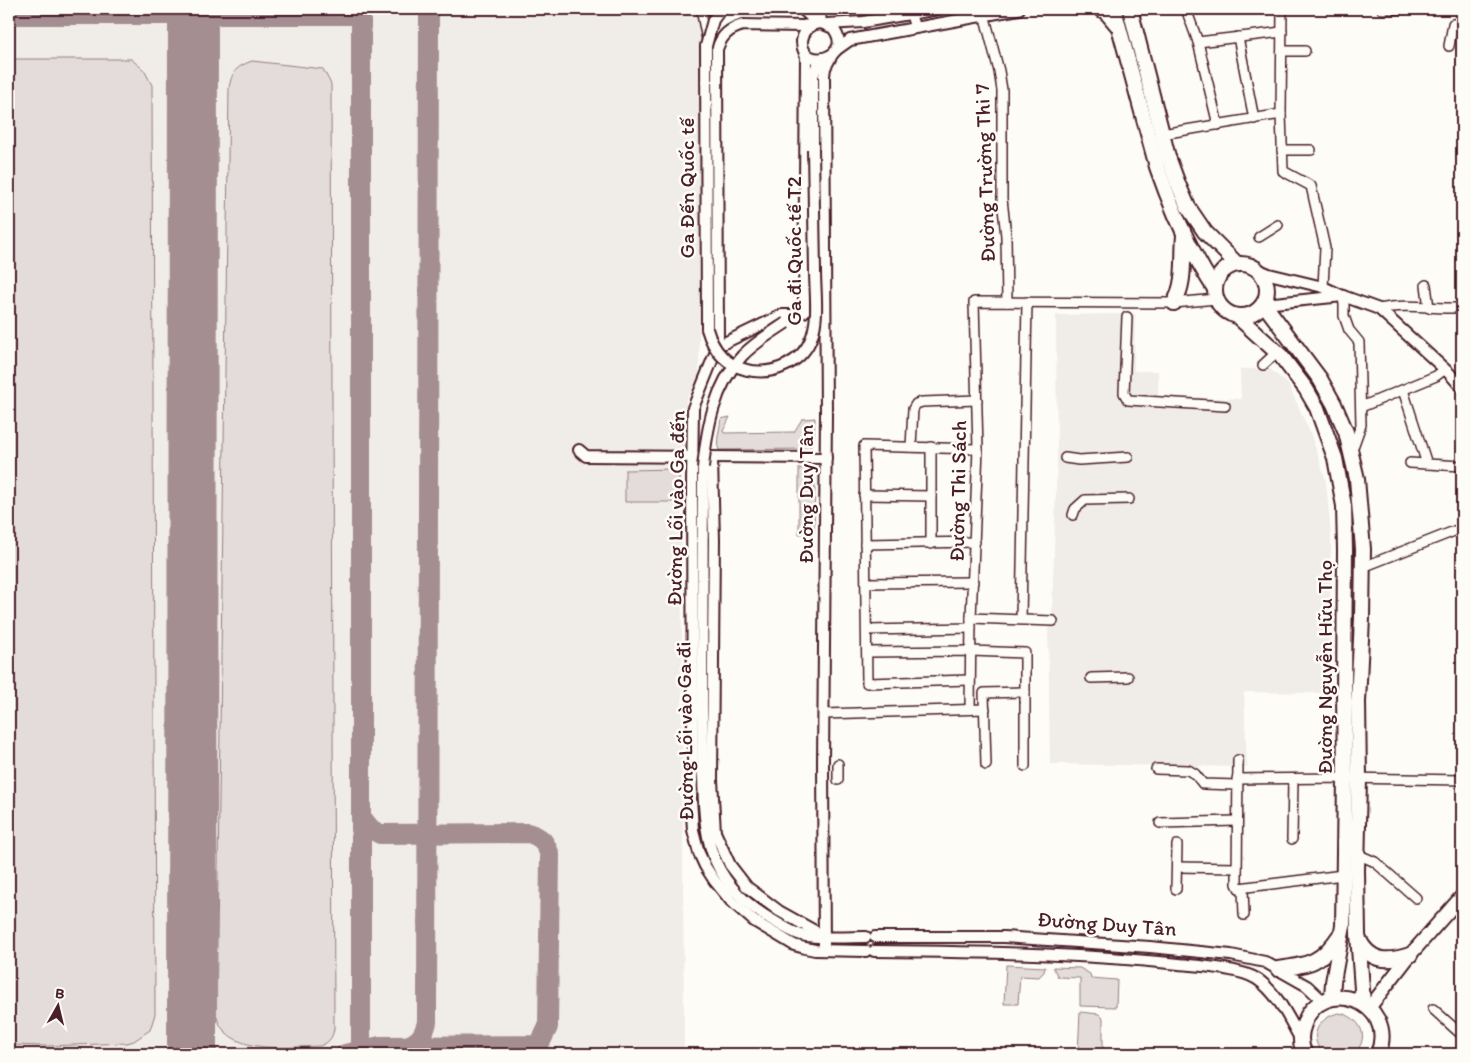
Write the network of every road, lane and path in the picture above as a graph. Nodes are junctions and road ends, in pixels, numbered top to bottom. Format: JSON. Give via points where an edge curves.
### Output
{"nodes":[{"id":1,"x":701,"y":9,"type":"edge"},
{"id":2,"x":721,"y":9,"type":"edge"},
{"id":3,"x":802,"y":9,"type":"edge"},
{"id":4,"x":821,"y":9,"type":"edge"},
{"id":5,"x":938,"y":9,"type":"edge"},
{"id":6,"x":1019,"y":9,"type":"edge"},
{"id":7,"x":1101,"y":9,"type":"edge"},
{"id":8,"x":1114,"y":9,"type":"edge"},
{"id":9,"x":1130,"y":9,"type":"edge"},
{"id":10,"x":1136,"y":9,"type":"edge"},
{"id":11,"x":1186,"y":9,"type":"edge"},
{"id":12,"x":1282,"y":9,"type":"edge"},
{"id":13,"x":1382,"y":9,"type":"edge"},
{"id":14,"x":1404,"y":9,"type":"edge"},
{"id":15,"x":910,"y":11,"type":"edge"},
{"id":16,"x":984,"y":14,"type":"junction"},
{"id":17,"x":820,"y":24,"type":"junction"},
{"id":18,"x":1462,"y":24,"type":"edge"},
{"id":19,"x":915,"y":28,"type":"junction"},
{"id":20,"x":1120,"y":30,"type":"junction"},
{"id":21,"x":1137,"y":32,"type":"junction"},
{"id":22,"x":1282,"y":32,"type":"junction"},
{"id":23,"x":1238,"y":38,"type":"junction"},
{"id":24,"x":1198,"y":42,"type":"junction"},
{"id":25,"x":1449,"y":46,"type":"dead end"},
{"id":26,"x":804,"y":49,"type":"junction"},
{"id":27,"x":1305,"y":51,"type":"dead end"},
{"id":28,"x":834,"y":52,"type":"junction"},
{"id":29,"x":1282,"y":52,"type":"junction"},
{"id":30,"x":822,"y":59,"type":"junction"},
{"id":31,"x":713,"y":65,"type":"junction"},
{"id":32,"x":1281,"y":114,"type":"junction"},
{"id":33,"x":1254,"y":119,"type":"junction"},
{"id":34,"x":1218,"y":125,"type":"junction"},
{"id":35,"x":1162,"y":134,"type":"junction"},
{"id":36,"x":1282,"y":150,"type":"junction"},
{"id":37,"x":1311,"y":150,"type":"dead end"},
{"id":38,"x":1278,"y":225,"type":"dead end"},
{"id":39,"x":1184,"y":234,"type":"junction"},
{"id":40,"x":1259,"y":237,"type":"dead end"},
{"id":41,"x":1237,"y":264,"type":"junction"},
{"id":42,"x":1257,"y":269,"type":"junction"},
{"id":43,"x":1426,"y":285,"type":"dead end"},
{"id":44,"x":1323,"y":287,"type":"junction"},
{"id":45,"x":1216,"y":294,"type":"junction"},
{"id":46,"x":1343,"y":296,"type":"junction"},
{"id":47,"x":1007,"y":302,"type":"junction"},
{"id":48,"x":1027,"y":302,"type":"junction"},
{"id":49,"x":1174,"y":303,"type":"junction"},
{"id":50,"x":1264,"y":304,"type":"junction"},
{"id":51,"x":1429,"y":308,"type":"junction"},
{"id":52,"x":1462,"y":308,"type":"edge"},
{"id":53,"x":1380,"y":309,"type":"junction"},
{"id":54,"x":825,"y":312,"type":"junction"},
{"id":55,"x":800,"y":313,"type":"junction"},
{"id":56,"x":1236,"y":316,"type":"junction"},
{"id":57,"x":1127,"y":317,"type":"dead end"},
{"id":58,"x":707,"y":329,"type":"joint"},
{"id":59,"x":718,"y":346,"type":"junction"},
{"id":60,"x":1277,"y":352,"type":"junction"},
{"id":61,"x":1263,"y":365,"type":"dead end"},
{"id":62,"x":1445,"y":369,"type":"junction"},
{"id":63,"x":1462,"y":388,"type":"edge"},
{"id":64,"x":1403,"y":390,"type":"junction"},
{"id":65,"x":977,"y":400,"type":"junction"},
{"id":66,"x":1225,"y":406,"type":"dead end"},
{"id":67,"x":1361,"y":407,"type":"junction"},
{"id":68,"x":931,"y":447,"type":"junction"},
{"id":69,"x":911,"y":448,"type":"junction"},
{"id":70,"x":978,"y":449,"type":"junction"},
{"id":71,"x":579,"y":450,"type":"dead end"},
{"id":72,"x":1352,"y":451,"type":"junction"},
{"id":73,"x":693,"y":457,"type":"junction"},
{"id":74,"x":1128,"y":457,"type":"dead end"},
{"id":75,"x":712,"y":458,"type":"junction"},
{"id":76,"x":826,"y":458,"type":"junction"},
{"id":77,"x":1065,"y":458,"type":"dead end"},
{"id":78,"x":1410,"y":463,"type":"dead end"},
{"id":79,"x":1427,"y":464,"type":"junction"},
{"id":80,"x":1462,"y":466,"type":"edge"},
{"id":81,"x":864,"y":496,"type":"junction"},
{"id":82,"x":931,"y":496,"type":"junction"},
{"id":83,"x":1129,"y":499,"type":"dead end"},
{"id":84,"x":1073,"y":515,"type":"dead end"},
{"id":85,"x":1462,"y":528,"type":"edge"},
{"id":86,"x":975,"y":542,"type":"junction"},
{"id":87,"x":864,"y":544,"type":"junction"},
{"id":88,"x":931,"y":544,"type":"junction"},
{"id":89,"x":1363,"y":567,"type":"junction"},
{"id":90,"x":973,"y":582,"type":"junction"},
{"id":91,"x":866,"y":583,"type":"junction"},
{"id":92,"x":1021,"y":619,"type":"junction"},
{"id":93,"x":1053,"y":621,"type":"dead end"},
{"id":94,"x":971,"y":623,"type":"junction"},
{"id":95,"x":867,"y":630,"type":"junction"},
{"id":96,"x":971,"y":651,"type":"junction"},
{"id":97,"x":867,"y":652,"type":"junction"},
{"id":98,"x":1128,"y":677,"type":"dead end"},
{"id":99,"x":1091,"y":678,"type":"dead end"},
{"id":100,"x":970,"y":680,"type":"junction"},
{"id":101,"x":1025,"y":692,"type":"junction"},
{"id":102,"x":970,"y":709,"type":"junction"},
{"id":103,"x":985,"y":709,"type":"junction"},
{"id":104,"x":824,"y":714,"type":"junction"},
{"id":105,"x":1238,"y":760,"type":"dead end"},
{"id":106,"x":838,"y":764,"type":"dead end"},
{"id":107,"x":986,"y":765,"type":"dead end"},
{"id":108,"x":1026,"y":766,"type":"dead end"},
{"id":109,"x":1156,"y":769,"type":"dead end"},
{"id":110,"x":1352,"y":778,"type":"junction"},
{"id":111,"x":1293,"y":779,"type":"junction"},
{"id":112,"x":838,"y":780,"type":"dead end"},
{"id":113,"x":1462,"y":780,"type":"edge"},
{"id":114,"x":1237,"y":782,"type":"junction"},
{"id":115,"x":1236,"y":821,"type":"junction"},
{"id":116,"x":1160,"y":824,"type":"dead end"},
{"id":117,"x":1292,"y":839,"type":"dead end"},
{"id":118,"x":1177,"y":845,"type":"dead end"},
{"id":119,"x":1358,"y":854,"type":"junction"},
{"id":120,"x":1177,"y":867,"type":"junction"},
{"id":121,"x":1237,"y":868,"type":"junction"},
{"id":122,"x":1343,"y":875,"type":"junction"},
{"id":123,"x":1242,"y":888,"type":"junction"},
{"id":124,"x":1176,"y":889,"type":"dead end"},
{"id":125,"x":1462,"y":896,"type":"edge"},
{"id":126,"x":1416,"y":898,"type":"dead end"},
{"id":127,"x":1244,"y":915,"type":"dead end"},
{"id":128,"x":1343,"y":930,"type":"junction"},
{"id":129,"x":825,"y":936,"type":"junction"},
{"id":130,"x":934,"y":938,"type":"junction"},
{"id":131,"x":1359,"y":940,"type":"junction"},
{"id":132,"x":824,"y":950,"type":"junction"},
{"id":133,"x":934,"y":951,"type":"junction"},
{"id":134,"x":1410,"y":955,"type":"junction"},
{"id":135,"x":1265,"y":962,"type":"junction"},
{"id":136,"x":1278,"y":969,"type":"junction"},
{"id":137,"x":1256,"y":978,"type":"junction"},
{"id":138,"x":1328,"y":1000,"type":"junction"},
{"id":139,"x":1366,"y":1006,"type":"junction"},
{"id":140,"x":1433,"y":1009,"type":"dead end"},
{"id":141,"x":1382,"y":1034,"type":"junction"},
{"id":142,"x":1462,"y":1035,"type":"edge"},
{"id":143,"x":1301,"y":1040,"type":"junction"},
{"id":144,"x":1299,"y":1054,"type":"edge"},
{"id":145,"x":1305,"y":1054,"type":"edge"},
{"id":146,"x":1378,"y":1054,"type":"edge"},
{"id":147,"x":1385,"y":1054,"type":"edge"}],
"edges":[{"from":1,"to":31,"type":"street"},
{"from":2,"to":58,"type":"street","name":"Ga Đến Quốc tế","bridge":true,"via":[[713,20],[706,46]]},
{"from":3,"to":17,"type":"street"},
{"from":4,"to":17,"type":"street"},
{"from":5,"to":15,"type":"street","name":"Đường Lối vào Ga đến"},
{"from":6,"to":16,"type":"street"},
{"from":7,"to":20,"type":"main road"},
{"from":8,"to":20,"type":"main road"},
{"from":9,"to":21,"type":"main road"},
{"from":10,"to":21,"type":"main road"},
{"from":11,"to":24,"type":"street"},
{"from":12,"to":22,"type":"street"},
{"from":13,"to":14,"type":"street"},
{"from":15,"to":17,"type":"street","name":"Đường Lối vào Ga đến","via":[[863,22]]},
{"from":15,"to":19,"type":"street"},
{"from":16,"to":19,"type":"street"},
{"from":16,"to":47,"type":"street","name":"Đường Trường Thi 7","via":[[1002,90],[1002,199]]},
{"from":17,"to":26,"type":"street","via":[[803,35]]},
{"from":17,"to":28,"type":"street","via":[[836,32],[838,45]]},
{"from":17,"to":31,"type":"street","name":"Đường Lối vào Ga đến","via":[[743,24],[734,27],[720,40]]},
{"from":18,"to":25,"type":"street","via":[[1453,24]]},
{"from":19,"to":28,"type":"street","via":[[850,40]]},
{"from":20,"to":39,"type":"main road","via":[[1157,167]]},
{"from":21,"to":35,"type":"main road"},
{"from":22,"to":23,"type":"street"},
{"from":22,"to":29,"type":"street"},
{"from":23,"to":24,"type":"street"},
{"from":23,"to":33,"type":"street"},
{"from":24,"to":34,"type":"street"},
{"from":26,"to":30,"type":"street","via":[[812,57]]},
{"from":26,"to":55,"type":"street"},
{"from":27,"to":29,"type":"street"},
{"from":28,"to":30,"type":"street"},
{"from":28,"to":54,"type":"street","name":"Đường Duy Tân","via":[[824,76]]},
{"from":29,"to":32,"type":"street"},
{"from":30,"to":58,"type":"street","name":"Ga đi Quốc tế T2","bridge":true,"via":[[814,76],[815,314],[812,336],[806,348],[791,363],[777,370],[750,371],[737,367],[720,355]]},
{"from":31,"to":59,"type":"street","name":"Đường Lối vào Ga đến"},
{"from":32,"to":33,"type":"street"},
{"from":32,"to":36,"type":"street"},
{"from":33,"to":34,"type":"street"},
{"from":34,"to":35,"type":"street"},
{"from":35,"to":41,"type":"main road","via":[[1188,207],[1205,232]]},
{"from":36,"to":37,"type":"street"},
{"from":36,"to":44,"type":"street","via":[[1283,171],[1311,186],[1325,248]]},
{"from":38,"to":40,"type":"street"},
{"from":39,"to":45,"type":"main road"},
{"from":39,"to":49,"type":"main road","via":[[1183,278]]},
{"from":41,"to":42,"type":"main road"},
{"from":41,"to":45,"type":"main road","via":[[1221,273]]},
{"from":42,"to":44,"type":"street"},
{"from":42,"to":50,"type":"main road","via":[[1268,288]]},
{"from":43,"to":51,"type":"street"},
{"from":44,"to":46,"type":"street"},
{"from":45,"to":49,"type":"street"},
{"from":45,"to":56,"type":"main road","via":[[1224,310]]},
{"from":46,"to":50,"type":"street"},
{"from":46,"to":53,"type":"street"},
{"from":46,"to":67,"type":"street","via":[[1344,316],[1349,330],[1359,342]]},
{"from":47,"to":48,"type":"street"},
{"from":47,"to":65,"type":"street","name":"Đường Thi Sách","via":[[974,302]]},
{"from":48,"to":49,"type":"street"},
{"from":48,"to":92,"type":"street"},
{"from":50,"to":56,"type":"main road","via":[[1252,314]]},
{"from":50,"to":72,"type":"main road","name":"Đường Nguyễn Hữu Thọ","via":[[1320,379],[1334,404]]},
{"from":51,"to":52,"type":"street"},
{"from":51,"to":53,"type":"street","via":[[1396,306]]},
{"from":53,"to":62,"type":"street"},
{"from":54,"to":55,"type":"street"},
{"from":54,"to":76,"type":"street","name":"Đường Duy Tân"},
{"from":55,"to":59,"type":"street","via":[[782,315]]},
{"from":55,"to":129,"type":"street","name":"Đường Lối vào Ga đi","bridge":true,"via":[[743,354],[725,381],[711,413],[706,438],[703,468],[703,804],[708,840],[720,870],[733,888],[751,905],[794,932],[802,936]]},
{"from":56,"to":60,"type":"main road","name":"Đường Nguyễn Hữu Thọ"},
{"from":57,"to":66,"type":"street","via":[[1124,393],[1128,400]]},
{"from":59,"to":73,"type":"street","name":"Đường Lối vào Ga đến","via":[[693,408]]},
{"from":60,"to":61,"type":"street"},
{"from":60,"to":110,"type":"main road","name":"Đường Nguyễn Hữu Thọ","via":[[1318,408],[1340,482],[1346,550],[1344,694]]},
{"from":62,"to":63,"type":"street"},
{"from":62,"to":64,"type":"street"},
{"from":64,"to":67,"type":"street"},
{"from":64,"to":79,"type":"street"},
{"from":65,"to":69,"type":"street","via":[[916,404]]},
{"from":65,"to":70,"type":"street","name":"Đường Thi Sách"},
{"from":67,"to":72,"type":"street","via":[[1361,425]]},
{"from":68,"to":69,"type":"street"},
{"from":68,"to":70,"type":"street"},
{"from":68,"to":82,"type":"street"},
{"from":69,"to":81,"type":"street","via":[[864,446]]},
{"from":70,"to":86,"type":"street","name":"Đường Thi Sách"},
{"from":71,"to":73,"type":"street","via":[[586,456]]},
{"from":72,"to":89,"type":"main road","name":"Đường Nguyễn Hữu Thọ","via":[[1361,506]]},
{"from":73,"to":75,"type":"street"},
{"from":73,"to":132,"type":"street","name":"Đường Lối vào Ga đến","via":[[691,817],[696,842],[714,880],[743,913],[794,945]]},
{"from":74,"to":77,"type":"street"},
{"from":75,"to":76,"type":"street"},
{"from":75,"to":129,"type":"street","via":[[712,787],[715,832],[730,865],[747,887],[779,911]]},
{"from":76,"to":104,"type":"street","name":"Đường Duy Tân"},
{"from":78,"to":79,"type":"street"},
{"from":79,"to":80,"type":"street"},
{"from":81,"to":82,"type":"street"},
{"from":81,"to":87,"type":"street"},
{"from":82,"to":88,"type":"street"},
{"from":83,"to":84,"type":"street","via":[[1085,500]]},
{"from":85,"to":89,"type":"street"},
{"from":86,"to":88,"type":"street"},
{"from":86,"to":90,"type":"street","name":"Đường Thi Sách"},
{"from":87,"to":88,"type":"street"},
{"from":87,"to":91,"type":"street"},
{"from":89,"to":110,"type":"main road","name":"Đường Nguyễn Hữu Thọ"},
{"from":90,"to":91,"type":"street"},
{"from":90,"to":94,"type":"street","name":"Đường Thi Sách"},
{"from":91,"to":95,"type":"street"},
{"from":92,"to":93,"type":"street"},
{"from":92,"to":94,"type":"street"},
{"from":94,"to":95,"type":"street"},
{"from":94,"to":96,"type":"street","name":"Đường Thi Sách"},
{"from":95,"to":97,"type":"street"},
{"from":96,"to":97,"type":"street"},
{"from":96,"to":100,"type":"street","name":"Đường Thi Sách"},
{"from":96,"to":101,"type":"street","via":[[1025,654]]},
{"from":97,"to":100,"type":"street","via":[[867,683]]},
{"from":98,"to":99,"type":"street"},
{"from":100,"to":102,"type":"street","name":"Đường Thi Sách"},
{"from":101,"to":103,"type":"street","via":[[984,693]]},
{"from":101,"to":108,"type":"street"},
{"from":102,"to":103,"type":"street"},
{"from":102,"to":104,"type":"street"},
{"from":103,"to":107,"type":"street"},
{"from":104,"to":129,"type":"street","name":"Đường Duy Tân"},
{"from":105,"to":114,"type":"street"},
{"from":106,"to":112,"type":"street"},
{"from":109,"to":114,"type":"street","via":[[1188,770],[1203,784]]},
{"from":110,"to":111,"type":"street"},
{"from":110,"to":113,"type":"street"},
{"from":110,"to":119,"type":"main road","name":"Đường Nguyễn Hữu Thọ"},
{"from":110,"to":122,"type":"main road","name":"Đường Nguyễn Hữu Thọ"},
{"from":111,"to":114,"type":"street"},
{"from":111,"to":117,"type":"street"},
{"from":114,"to":115,"type":"street"},
{"from":115,"to":116,"type":"street"},
{"from":115,"to":121,"type":"street"},
{"from":118,"to":120,"type":"street"},
{"from":119,"to":126,"type":"street","via":[[1375,862]]},
{"from":119,"to":131,"type":"main road","name":"Đường Nguyễn Hữu Thọ"},
{"from":120,"to":121,"type":"street"},
{"from":120,"to":124,"type":"street"},
{"from":121,"to":123,"type":"street","via":[[1237,884]]},
{"from":122,"to":123,"type":"street"},
{"from":122,"to":128,"type":"main road","name":"Đường Nguyễn Hữu Thọ"},
{"from":123,"to":127,"type":"street"},
{"from":125,"to":134,"type":"main road"},
{"from":128,"to":136,"type":"main road","via":[[1323,956],[1309,963]]},
{"from":128,"to":138,"type":"main road","name":"Đường Nguyễn Hữu Thọ"},
{"from":129,"to":130,"type":"street","name":"Đường Duy Tân"},
{"from":129,"to":132,"type":"street","name":"Đường Duy Tân"},
{"from":130,"to":133,"type":"street"},
{"from":130,"to":135,"type":"street","name":"Đường Duy Tân","via":[[1004,937],[1150,947],[1231,955]]},
{"from":131,"to":134,"type":"main road","via":[[1364,950],[1386,961]]},
{"from":131,"to":139,"type":"main road","name":"Đường Nguyễn Hữu Thọ"},
{"from":132,"to":133,"type":"street","name":"Đường Duy Tân"},
{"from":133,"to":137,"type":"street","name":"Đường Duy Tân","via":[[1149,961],[1225,970]]},
{"from":134,"to":139,"type":"main road"},
{"from":135,"to":136,"type":"street","name":"Đường Duy Tân"},
{"from":135,"to":137,"type":"street"},
{"from":136,"to":138,"type":"street","name":"Đường Duy Tân"},
{"from":137,"to":143,"type":"street","via":[[1269,988]]},
{"from":138,"to":139,"type":"main road","via":[[1343,997]]},
{"from":138,"to":143,"type":"main road","via":[[1315,1006],[1304,1022]]},
{"from":139,"to":141,"type":"main road","via":[[1380,1024]]},
{"from":140,"to":142,"type":"street"},
{"from":141,"to":146,"type":"main road"},
{"from":141,"to":147,"type":"main road"},
{"from":143,"to":144,"type":"street"},
{"from":143,"to":145,"type":"main road"}]}
